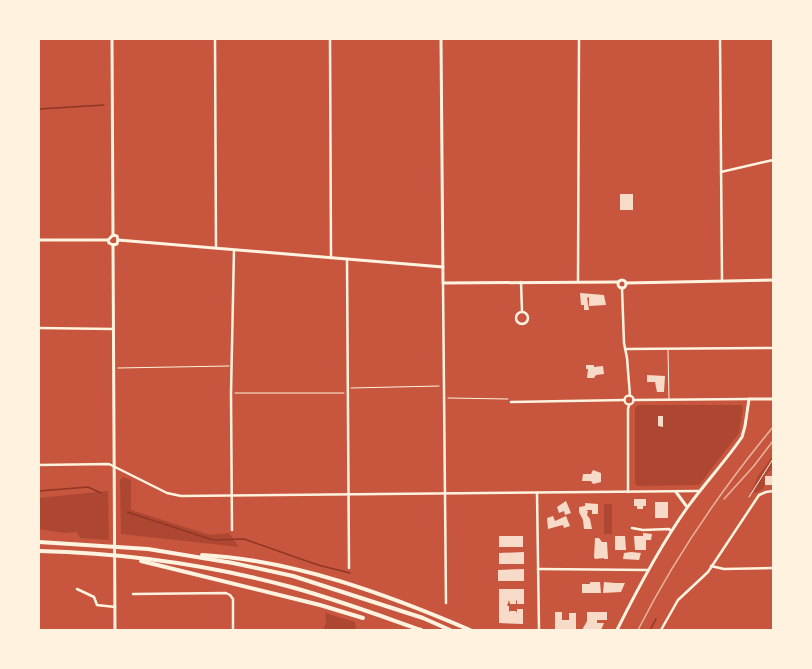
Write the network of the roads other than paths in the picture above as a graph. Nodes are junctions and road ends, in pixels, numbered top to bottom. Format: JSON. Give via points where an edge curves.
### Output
{"nodes":[{"id":1,"x":112,"y":39,"type":"edge"},
{"id":2,"x":215,"y":39,"type":"edge"},
{"id":3,"x":330,"y":39,"type":"edge"},
{"id":4,"x":441,"y":39,"type":"edge"},
{"id":5,"x":579,"y":39,"type":"edge"},
{"id":6,"x":720,"y":39,"type":"edge"},
{"id":7,"x":773,"y":160,"type":"edge"},
{"id":8,"x":721,"y":172,"type":"junction"},
{"id":9,"x":113,"y":235,"type":"junction"},
{"id":10,"x":39,"y":240,"type":"edge"},
{"id":11,"x":108,"y":240,"type":"junction"},
{"id":12,"x":118,"y":240,"type":"junction"},
{"id":13,"x":113,"y":245,"type":"junction"},
{"id":14,"x":216,"y":248,"type":"junction"},
{"id":15,"x":234,"y":250,"type":"junction"},
{"id":16,"x":331,"y":258,"type":"junction"},
{"id":17,"x":347,"y":259,"type":"junction"},
{"id":18,"x":443,"y":268,"type":"junction"},
{"id":19,"x":773,"y":280,"type":"edge"},
{"id":20,"x":722,"y":281,"type":"junction"},
{"id":21,"x":521,"y":282,"type":"junction"},
{"id":22,"x":578,"y":282,"type":"junction"},
{"id":23,"x":618,"y":282,"type":"junction"},
{"id":24,"x":443,"y":283,"type":"junction"},
{"id":25,"x":626,"y":283,"type":"junction"},
{"id":26,"x":622,"y":288,"type":"junction"},
{"id":27,"x":522,"y":312,"type":"junction"},
{"id":28,"x":39,"y":328,"type":"edge"},
{"id":29,"x":113,"y":329,"type":"junction"},
{"id":30,"x":773,"y":348,"type":"edge"},
{"id":31,"x":625,"y":349,"type":"junction"},
{"id":32,"x":668,"y":349,"type":"junction"},
{"id":33,"x":630,"y":396,"type":"junction"},
{"id":34,"x":669,"y":399,"type":"junction"},
{"id":35,"x":749,"y":399,"type":"junction"},
{"id":36,"x":773,"y":399,"type":"edge"},
{"id":37,"x":624,"y":400,"type":"junction"},
{"id":38,"x":634,"y":400,"type":"junction"},
{"id":39,"x":512,"y":402,"type":"dead end"},
{"id":40,"x":629,"y":405,"type":"junction"},
{"id":41,"x":39,"y":465,"type":"edge"},
{"id":42,"x":114,"y":466,"type":"junction"},
{"id":43,"x":701,"y":491,"type":"junction"},
{"id":44,"x":773,"y":491,"type":"edge"},
{"id":45,"x":628,"y":492,"type":"junction"},
{"id":46,"x":676,"y":492,"type":"junction"},
{"id":47,"x":537,"y":493,"type":"junction"},
{"id":48,"x":444,"y":494,"type":"junction"},
{"id":49,"x":348,"y":495,"type":"junction"},
{"id":50,"x":231,"y":496,"type":"junction"},
{"id":51,"x":687,"y":507,"type":"junction"},
{"id":52,"x":632,"y":528,"type":"dead end"},
{"id":53,"x":232,"y":530,"type":"dead end"},
{"id":54,"x":672,"y":531,"type":"junction"},
{"id":55,"x":39,"y":542,"type":"edge"},
{"id":56,"x":39,"y":551,"type":"edge"},
{"id":57,"x":182,"y":554,"type":"junction"},
{"id":58,"x":127,"y":558,"type":"junction"},
{"id":59,"x":711,"y":566,"type":"junction"},
{"id":60,"x":349,"y":568,"type":"dead end"},
{"id":61,"x":773,"y":568,"type":"edge"},
{"id":62,"x":538,"y":569,"type":"junction"},
{"id":63,"x":648,"y":570,"type":"junction"},
{"id":64,"x":77,"y":589,"type":"dead end"},
{"id":65,"x":132,"y":594,"type":"dead end"},
{"id":66,"x":446,"y":603,"type":"dead end"},
{"id":67,"x":115,"y":607,"type":"junction"},
{"id":68,"x":363,"y":618,"type":"dead end"},
{"id":69,"x":115,"y":630,"type":"edge"},
{"id":70,"x":233,"y":630,"type":"edge"},
{"id":71,"x":421,"y":630,"type":"edge"},
{"id":72,"x":450,"y":630,"type":"edge"},
{"id":73,"x":470,"y":630,"type":"edge"},
{"id":74,"x":538,"y":630,"type":"edge"},
{"id":75,"x":617,"y":630,"type":"edge"},
{"id":76,"x":661,"y":630,"type":"edge"}],
"edges":[{"from":1,"to":9,"type":"street"},
{"from":2,"to":14,"type":"street"},
{"from":3,"to":16,"type":"street"},
{"from":4,"to":18,"type":"street"},
{"from":5,"to":22,"type":"street"},
{"from":6,"to":8,"type":"street"},
{"from":7,"to":8,"type":"street"},
{"from":8,"to":20,"type":"street"},
{"from":9,"to":11,"type":"street"},
{"from":9,"to":12,"type":"street","via":[[117,236]]},
{"from":10,"to":11,"type":"street"},
{"from":11,"to":13,"type":"street","via":[[109,244]]},
{"from":12,"to":13,"type":"street","via":[[117,244]]},
{"from":12,"to":14,"type":"street"},
{"from":13,"to":29,"type":"street"},
{"from":14,"to":15,"type":"street"},
{"from":15,"to":16,"type":"street"},
{"from":15,"to":50,"type":"street"},
{"from":16,"to":17,"type":"street"},
{"from":17,"to":18,"type":"street"},
{"from":17,"to":49,"type":"street"},
{"from":18,"to":24,"type":"street"},
{"from":19,"to":20,"type":"street"},
{"from":20,"to":25,"type":"street"},
{"from":21,"to":22,"type":"street"},
{"from":21,"to":24,"type":"street"},
{"from":21,"to":27,"type":"street"},
{"from":22,"to":23,"type":"street"},
{"from":23,"to":25,"type":"street","via":[[622,280]]},
{"from":23,"to":26,"type":"street"},
{"from":24,"to":48,"type":"street"},
{"from":25,"to":26,"type":"street"},
{"from":26,"to":31,"type":"street"},
{"from":27,"to":27,"type":"street","via":[[526,313],[528,318],[527,322],[522,324],[518,323],[516,318],[518,313]]},
{"from":28,"to":29,"type":"street"},
{"from":29,"to":42,"type":"street"},
{"from":30,"to":32,"type":"street"},
{"from":31,"to":32,"type":"street"},
{"from":31,"to":33,"type":"street"},
{"from":32,"to":34,"type":"lane"},
{"from":33,"to":37,"type":"street"},
{"from":33,"to":38,"type":"street"},
{"from":34,"to":35,"type":"street"},
{"from":34,"to":38,"type":"street"},
{"from":35,"to":36,"type":"street"},
{"from":35,"to":43,"type":"street","via":[[742,438]]},
{"from":37,"to":39,"type":"street"},
{"from":37,"to":40,"type":"street"},
{"from":38,"to":40,"type":"street"},
{"from":40,"to":45,"type":"street"},
{"from":41,"to":42,"type":"street"},
{"from":42,"to":50,"type":"street","via":[[173,495]]},
{"from":42,"to":67,"type":"street"},
{"from":43,"to":46,"type":"street"},
{"from":43,"to":51,"type":"street"},
{"from":44,"to":59,"type":"street","via":[[759,495]]},
{"from":45,"to":46,"type":"street"},
{"from":45,"to":47,"type":"street"},
{"from":46,"to":51,"type":"street"},
{"from":47,"to":48,"type":"street"},
{"from":47,"to":62,"type":"street"},
{"from":48,"to":49,"type":"street"},
{"from":48,"to":66,"type":"street"},
{"from":49,"to":50,"type":"street"},
{"from":49,"to":60,"type":"street"},
{"from":50,"to":53,"type":"street"},
{"from":51,"to":54,"type":"street"},
{"from":52,"to":54,"type":"street","via":[[669,528]]},
{"from":54,"to":63,"type":"street"},
{"from":55,"to":57,"type":"highway","via":[[148,549]]},
{"from":56,"to":58,"type":"highway"},
{"from":57,"to":72,"type":"highway","via":[[293,576],[423,618]]},
{"from":57,"to":73,"type":"highway","via":[[251,560],[312,574],[426,612]]},
{"from":58,"to":68,"type":"highway","via":[[320,605]]},
{"from":58,"to":71,"type":"highway","via":[[223,572],[291,587]]},
{"from":59,"to":61,"type":"street","via":[[724,569]]},
{"from":59,"to":76,"type":"street","via":[[701,580],[678,600]]},
{"from":62,"to":63,"type":"street"},
{"from":62,"to":74,"type":"street"},
{"from":63,"to":75,"type":"street"},
{"from":64,"to":67,"type":"street","via":[[94,597],[97,605]]},
{"from":65,"to":70,"type":"street","via":[[226,593],[233,599]]},
{"from":67,"to":69,"type":"street"}]}
